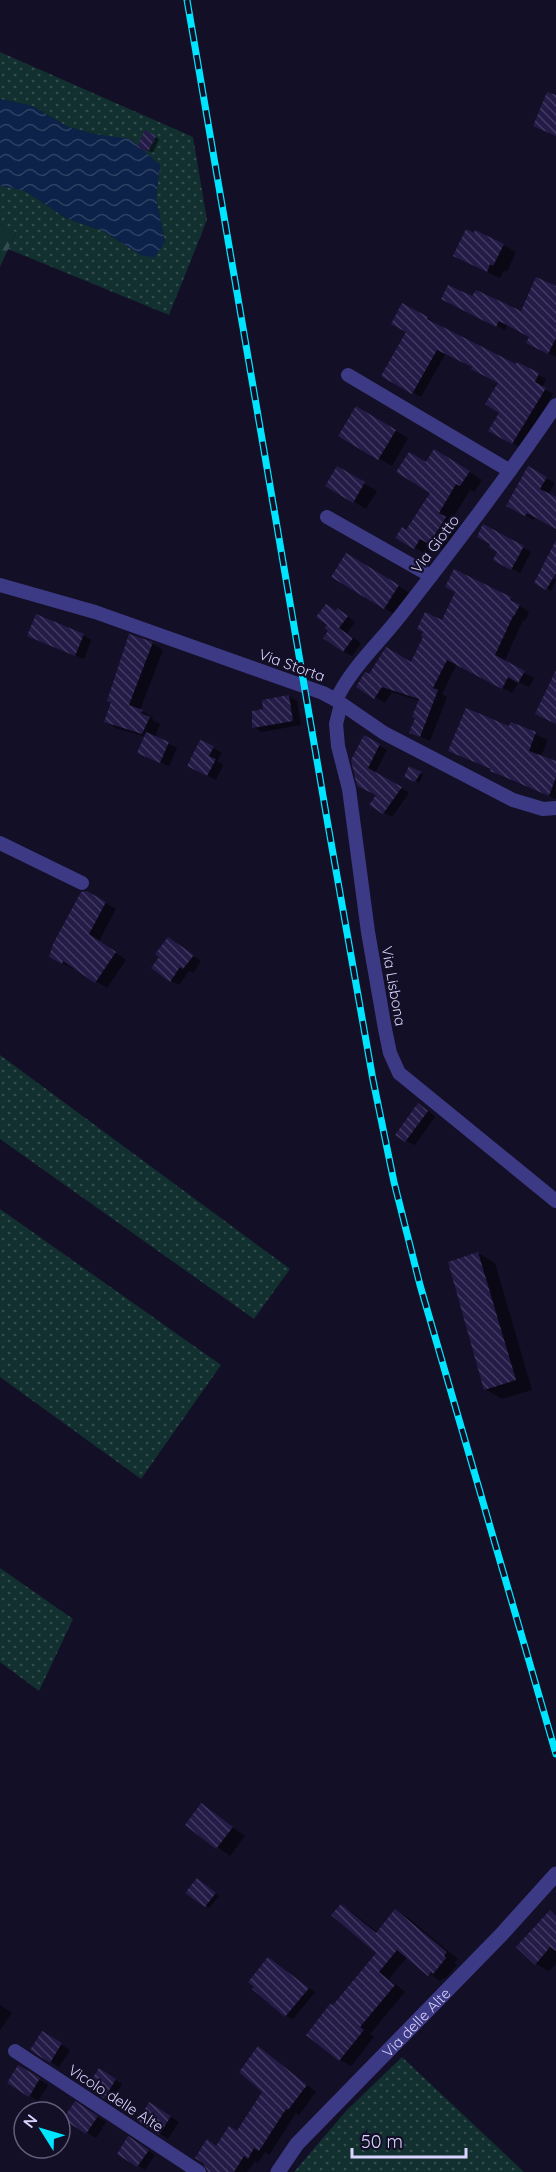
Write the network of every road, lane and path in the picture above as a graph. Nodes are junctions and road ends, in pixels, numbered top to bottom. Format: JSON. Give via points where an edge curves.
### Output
{"nodes":[{"id":1,"x":348,"y":375,"type":"dead end"},
{"id":2,"x":556,"y":405,"type":"edge"},
{"id":3,"x":510,"y":471,"type":"junction"},
{"id":4,"x":327,"y":517,"type":"dead end"},
{"id":5,"x":431,"y":576,"type":"junction"},
{"id":6,"x":0,"y":585,"type":"edge"},
{"id":7,"x":339,"y":702,"type":"junction"},
{"id":8,"x":556,"y":808,"type":"edge"},
{"id":9,"x":0,"y":843,"type":"edge"},
{"id":10,"x":82,"y":883,"type":"dead end"},
{"id":11,"x":556,"y":1201,"type":"edge"},
{"id":12,"x":556,"y":1874,"type":"edge"},
{"id":13,"x":15,"y":2051,"type":"dead end"},
{"id":14,"x":199,"y":2172,"type":"edge"},
{"id":15,"x":278,"y":2172,"type":"edge"}],
"edges":[{"from":1,"to":3,"type":"street"},
{"from":2,"to":3,"type":"street","name":"Via Giotto"},
{"from":3,"to":5,"type":"street","name":"Via Giotto"},
{"from":4,"to":5,"type":"street"},
{"from":5,"to":7,"type":"street","name":"Via Giotto","via":[[360,664]]},
{"from":6,"to":7,"type":"street","name":"Via Storta","via":[[95,612]]},
{"from":7,"to":8,"type":"street","name":"Via Storta","via":[[384,733],[513,800],[543,809]]},
{"from":7,"to":11,"type":"street","name":"Via Lisbona","via":[[338,746],[349,789],[368,932],[390,1053],[399,1073]]},
{"from":9,"to":10,"type":"street"},
{"from":12,"to":15,"type":"street","name":"Via delle Alte","via":[[297,2145]]},
{"from":13,"to":14,"type":"street","name":"Vicolo delle Alte"}]}
